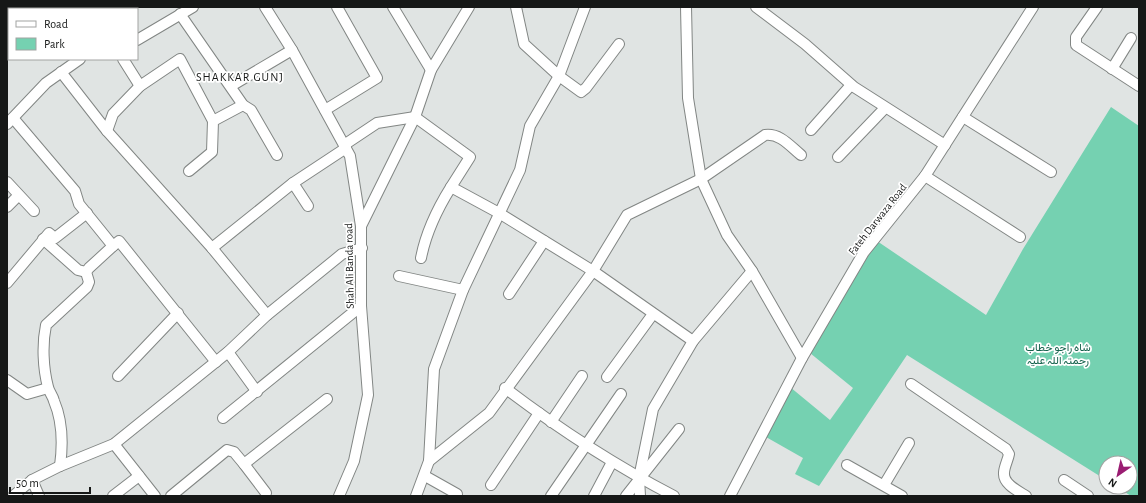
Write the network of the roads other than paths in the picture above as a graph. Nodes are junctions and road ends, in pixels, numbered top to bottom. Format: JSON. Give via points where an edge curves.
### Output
{"nodes":[{"id":1,"x":194,"y":7,"type":"edge"},
{"id":2,"x":265,"y":7,"type":"edge"},
{"id":3,"x":337,"y":7,"type":"edge"},
{"id":4,"x":393,"y":7,"type":"edge"},
{"id":5,"x":469,"y":7,"type":"edge"},
{"id":6,"x":516,"y":7,"type":"edge"},
{"id":7,"x":585,"y":7,"type":"edge"},
{"id":8,"x":686,"y":7,"type":"edge"},
{"id":9,"x":756,"y":7,"type":"edge"},
{"id":10,"x":1033,"y":7,"type":"edge"},
{"id":11,"x":1097,"y":7,"type":"edge"},
{"id":12,"x":180,"y":14,"type":"junction"},
{"id":13,"x":1131,"y":38,"type":"dead end"},
{"id":14,"x":138,"y":39,"type":"edge"},
{"id":15,"x":619,"y":44,"type":"dead end"},
{"id":16,"x":292,"y":50,"type":"junction"},
{"id":17,"x":79,"y":60,"type":"edge"},
{"id":18,"x":124,"y":60,"type":"edge"},
{"id":19,"x":1112,"y":69,"type":"junction"},
{"id":20,"x":431,"y":70,"type":"junction"},
{"id":21,"x":61,"y":72,"type":"junction"},
{"id":22,"x":558,"y":76,"type":"junction"},
{"id":23,"x":851,"y":84,"type":"junction"},
{"id":24,"x":140,"y":86,"type":"junction"},
{"id":25,"x":231,"y":86,"type":"junction"},
{"id":26,"x":1139,"y":86,"type":"edge"},
{"id":27,"x":243,"y":105,"type":"junction"},
{"id":28,"x":885,"y":108,"type":"junction"},
{"id":29,"x":325,"y":110,"type":"junction"},
{"id":30,"x":415,"y":117,"type":"junction"},
{"id":31,"x":963,"y":117,"type":"junction"},
{"id":32,"x":10,"y":121,"type":"edge"},
{"id":33,"x":213,"y":121,"type":"junction"},
{"id":34,"x":811,"y":130,"type":"dead end"},
{"id":35,"x":107,"y":132,"type":"junction"},
{"id":36,"x":945,"y":145,"type":"junction"},
{"id":37,"x":345,"y":147,"type":"junction"},
{"id":38,"x":277,"y":155,"type":"dead end"},
{"id":39,"x":801,"y":156,"type":"dead end"},
{"id":40,"x":838,"y":157,"type":"dead end"},
{"id":41,"x":190,"y":171,"type":"dead end"},
{"id":42,"x":1051,"y":172,"type":"dead end"},
{"id":43,"x":925,"y":176,"type":"junction"},
{"id":44,"x":701,"y":179,"type":"junction"},
{"id":45,"x":7,"y":182,"type":"edge"},
{"id":46,"x":293,"y":183,"type":"junction"},
{"id":47,"x":451,"y":187,"type":"junction"},
{"id":48,"x":18,"y":196,"type":"junction"},
{"id":49,"x":308,"y":206,"type":"dead end"},
{"id":50,"x":7,"y":207,"type":"edge"},
{"id":51,"x":34,"y":211,"type":"dead end"},
{"id":52,"x":499,"y":212,"type":"junction"},
{"id":53,"x":87,"y":213,"type":"junction"},
{"id":54,"x":362,"y":226,"type":"junction"},
{"id":55,"x":1020,"y":238,"type":"dead end"},
{"id":56,"x":43,"y":239,"type":"junction"},
{"id":57,"x":544,"y":240,"type":"junction"},
{"id":58,"x":113,"y":246,"type":"junction"},
{"id":59,"x":212,"y":248,"type":"junction"},
{"id":60,"x":362,"y":248,"type":"junction"},
{"id":61,"x":421,"y":258,"type":"dead end"},
{"id":62,"x":592,"y":271,"type":"junction"},
{"id":63,"x":752,"y":271,"type":"junction"},
{"id":64,"x":86,"y":272,"type":"junction"},
{"id":65,"x":399,"y":276,"type":"dead end"},
{"id":66,"x":7,"y":283,"type":"edge"},
{"id":67,"x":463,"y":290,"type":"junction"},
{"id":68,"x":509,"y":294,"type":"dead end"},
{"id":69,"x":361,"y":306,"type":"junction"},
{"id":70,"x":178,"y":313,"type":"junction"},
{"id":71,"x":653,"y":314,"type":"junction"},
{"id":72,"x":267,"y":315,"type":"junction"},
{"id":73,"x":693,"y":341,"type":"junction"},
{"id":74,"x":228,"y":352,"type":"junction"},
{"id":75,"x":802,"y":358,"type":"junction"},
{"id":76,"x":216,"y":362,"type":"junction"},
{"id":77,"x":118,"y":376,"type":"dead end"},
{"id":78,"x":582,"y":376,"type":"dead end"},
{"id":79,"x":607,"y":377,"type":"dead end"},
{"id":80,"x":7,"y":380,"type":"edge"},
{"id":81,"x":910,"y":384,"type":"dead end"},
{"id":82,"x":48,"y":388,"type":"junction"},
{"id":83,"x":505,"y":388,"type":"junction"},
{"id":84,"x":257,"y":392,"type":"junction"},
{"id":85,"x":621,"y":394,"type":"dead end"},
{"id":86,"x":328,"y":399,"type":"dead end"},
{"id":87,"x":539,"y":413,"type":"junction"},
{"id":88,"x":223,"y":418,"type":"dead end"},
{"id":89,"x":551,"y":422,"type":"junction"},
{"id":90,"x":679,"y":429,"type":"dead end"},
{"id":91,"x":909,"y":443,"type":"dead end"},
{"id":92,"x":114,"y":444,"type":"junction"},
{"id":93,"x":584,"y":445,"type":"junction"},
{"id":94,"x":429,"y":461,"type":"junction"},
{"id":95,"x":612,"y":462,"type":"junction"},
{"id":96,"x":244,"y":464,"type":"junction"},
{"id":97,"x":847,"y":465,"type":"dead end"},
{"id":98,"x":60,"y":466,"type":"junction"},
{"id":99,"x":139,"y":476,"type":"junction"},
{"id":100,"x":425,"y":476,"type":"junction"},
{"id":101,"x":639,"y":478,"type":"junction"},
{"id":102,"x":32,"y":480,"type":"junction"},
{"id":103,"x":1064,"y":480,"type":"dead end"},
{"id":104,"x":491,"y":485,"type":"dead end"},
{"id":105,"x":7,"y":490,"type":"edge"},
{"id":106,"x":888,"y":490,"type":"edge"},
{"id":107,"x":266,"y":493,"type":"dead end"},
{"id":108,"x":457,"y":494,"type":"dead end"},
{"id":109,"x":13,"y":496,"type":"edge"},
{"id":110,"x":39,"y":496,"type":"edge"},
{"id":111,"x":113,"y":496,"type":"edge"},
{"id":112,"x":155,"y":496,"type":"edge"},
{"id":113,"x":171,"y":496,"type":"edge"},
{"id":114,"x":340,"y":496,"type":"edge"},
{"id":115,"x":416,"y":496,"type":"edge"},
{"id":116,"x":551,"y":496,"type":"edge"},
{"id":117,"x":594,"y":496,"type":"edge"},
{"id":118,"x":626,"y":496,"type":"edge"},
{"id":119,"x":640,"y":496,"type":"edge"},
{"id":120,"x":674,"y":496,"type":"edge"},
{"id":121,"x":730,"y":496,"type":"edge"},
{"id":122,"x":902,"y":496,"type":"edge"},
{"id":123,"x":1026,"y":496,"type":"edge"},
{"id":124,"x":1088,"y":496,"type":"edge"}],
"edges":[{"from":1,"to":12,"type":"street"},
{"from":2,"to":16,"type":"street","name":"Shah Ali Banda road"},
{"from":3,"to":29,"type":"street","via":[[377,78]]},
{"from":4,"to":20,"type":"street"},
{"from":5,"to":20,"type":"street"},
{"from":6,"to":22,"type":"street","via":[[524,44]]},
{"from":7,"to":22,"type":"street"},
{"from":8,"to":44,"type":"street","via":[[688,98]]},
{"from":9,"to":23,"type":"street","via":[[805,44]]},
{"from":10,"to":31,"type":"street","name":"Fateh Darwaza Road"},
{"from":11,"to":19,"type":"street","via":[[1076,37],[1076,45]]},
{"from":12,"to":14,"type":"street"},
{"from":12,"to":25,"type":"street"},
{"from":13,"to":19,"type":"street"},
{"from":15,"to":22,"type":"street","via":[[581,92]]},
{"from":16,"to":25,"type":"street"},
{"from":16,"to":29,"type":"street","name":"Shah Ali Banda road"},
{"from":17,"to":21,"type":"street"},
{"from":18,"to":24,"type":"street"},
{"from":19,"to":26,"type":"street"},
{"from":20,"to":30,"type":"street"},
{"from":21,"to":32,"type":"street"},
{"from":21,"to":35,"type":"street"},
{"from":22,"to":52,"type":"street","via":[[530,126],[520,170]]},
{"from":23,"to":28,"type":"street"},
{"from":23,"to":34,"type":"street"},
{"from":24,"to":33,"type":"street","via":[[180,59]]},
{"from":24,"to":35,"type":"street","via":[[113,114]]},
{"from":25,"to":27,"type":"street"},
{"from":27,"to":33,"type":"street"},
{"from":27,"to":38,"type":"street","via":[[251,110]]},
{"from":28,"to":36,"type":"street"},
{"from":28,"to":40,"type":"street"},
{"from":29,"to":37,"type":"street","name":"Shah Ali Banda road"},
{"from":30,"to":37,"type":"street","via":[[377,123]]},
{"from":30,"to":47,"type":"street","via":[[470,157]]},
{"from":30,"to":54,"type":"street"},
{"from":31,"to":36,"type":"street","name":"Fateh Darwaza Road"},
{"from":31,"to":42,"type":"street"},
{"from":32,"to":53,"type":"street","via":[[75,191],[79,204]]},
{"from":33,"to":41,"type":"street","via":[[212,152]]},
{"from":35,"to":59,"type":"street"},
{"from":36,"to":43,"type":"street","name":"Fateh Darwaza Road"},
{"from":37,"to":46,"type":"street"},
{"from":37,"to":54,"type":"street","name":"Shah Ali Banda road","via":[[350,156]]},
{"from":39,"to":44,"type":"street","via":[[782,138],[772,134],[765,135]]},
{"from":43,"to":55,"type":"street"},
{"from":43,"to":75,"type":"street","name":"Fateh Darwaza Road","via":[[864,252]]},
{"from":44,"to":62,"type":"street","via":[[627,215]]},
{"from":44,"to":63,"type":"street","via":[[727,235]]},
{"from":45,"to":48,"type":"street"},
{"from":46,"to":49,"type":"street"},
{"from":46,"to":59,"type":"street"},
{"from":47,"to":52,"type":"street"},
{"from":47,"to":61,"type":"street","via":[[436,211]]},
{"from":48,"to":50,"type":"street"},
{"from":48,"to":51,"type":"street"},
{"from":52,"to":57,"type":"street"},
{"from":52,"to":67,"type":"street"},
{"from":53,"to":56,"type":"street","via":[[55,238],[49,232]]},
{"from":53,"to":58,"type":"street"},
{"from":54,"to":60,"type":"street","name":"Shah Ali Banda road"},
{"from":56,"to":64,"type":"street","via":[[78,270]]},
{"from":56,"to":66,"type":"street"},
{"from":57,"to":62,"type":"street"},
{"from":57,"to":68,"type":"street"},
{"from":58,"to":64,"type":"street"},
{"from":58,"to":70,"type":"street","via":[[119,241]]},
{"from":59,"to":72,"type":"street"},
{"from":60,"to":69,"type":"street","name":"Shah Ali Banda road"},
{"from":60,"to":72,"type":"street","via":[[342,254]]},
{"from":62,"to":71,"type":"street"},
{"from":62,"to":83,"type":"street"},
{"from":63,"to":73,"type":"street"},
{"from":63,"to":75,"type":"street"},
{"from":64,"to":82,"type":"street","via":[[89,282],[87,287],[46,325],[44,360]]},
{"from":65,"to":67,"type":"street"},
{"from":67,"to":94,"type":"street","via":[[434,369]]},
{"from":69,"to":84,"type":"street"},
{"from":69,"to":114,"type":"street","name":"Shah Ali Banda road","via":[[368,395],[354,461]]},
{"from":70,"to":76,"type":"street"},
{"from":70,"to":77,"type":"street"},
{"from":71,"to":73,"type":"street"},
{"from":71,"to":79,"type":"street"},
{"from":72,"to":74,"type":"street"},
{"from":73,"to":101,"type":"street","via":[[653,409]]},
{"from":74,"to":76,"type":"street"},
{"from":74,"to":84,"type":"street"},
{"from":75,"to":121,"type":"street","name":"Fateh Darwaza Road"},
{"from":76,"to":92,"type":"street"},
{"from":78,"to":89,"type":"street"},
{"from":80,"to":82,"type":"street","via":[[27,394]]},
{"from":81,"to":123,"type":"street","via":[[1006,449],[1009,454],[1003,472],[1004,479]]},
{"from":82,"to":98,"type":"street","via":[[61,426]]},
{"from":83,"to":87,"type":"street"},
{"from":83,"to":94,"type":"street","via":[[489,413]]},
{"from":84,"to":88,"type":"street"},
{"from":85,"to":93,"type":"street"},
{"from":86,"to":96,"type":"street"},
{"from":87,"to":89,"type":"street"},
{"from":87,"to":104,"type":"street"},
{"from":89,"to":93,"type":"street"},
{"from":90,"to":101,"type":"street"},
{"from":91,"to":106,"type":"street"},
{"from":92,"to":98,"type":"street"},
{"from":92,"to":99,"type":"street"},
{"from":93,"to":95,"type":"street"},
{"from":93,"to":116,"type":"street"},
{"from":94,"to":100,"type":"street"},
{"from":95,"to":101,"type":"street"},
{"from":95,"to":117,"type":"street"},
{"from":96,"to":107,"type":"street"},
{"from":96,"to":113,"type":"street","via":[[234,452],[228,450]]},
{"from":97,"to":106,"type":"street"},
{"from":98,"to":102,"type":"street"},
{"from":99,"to":111,"type":"street"},
{"from":99,"to":112,"type":"street"},
{"from":100,"to":108,"type":"street"},
{"from":100,"to":115,"type":"street"},
{"from":101,"to":118,"type":"street"},
{"from":101,"to":119,"type":"street"},
{"from":101,"to":120,"type":"street"},
{"from":102,"to":109,"type":"street"},
{"from":102,"to":110,"type":"street"},
{"from":103,"to":124,"type":"street"},
{"from":105,"to":109,"type":"street"},
{"from":106,"to":122,"type":"street"}]}
